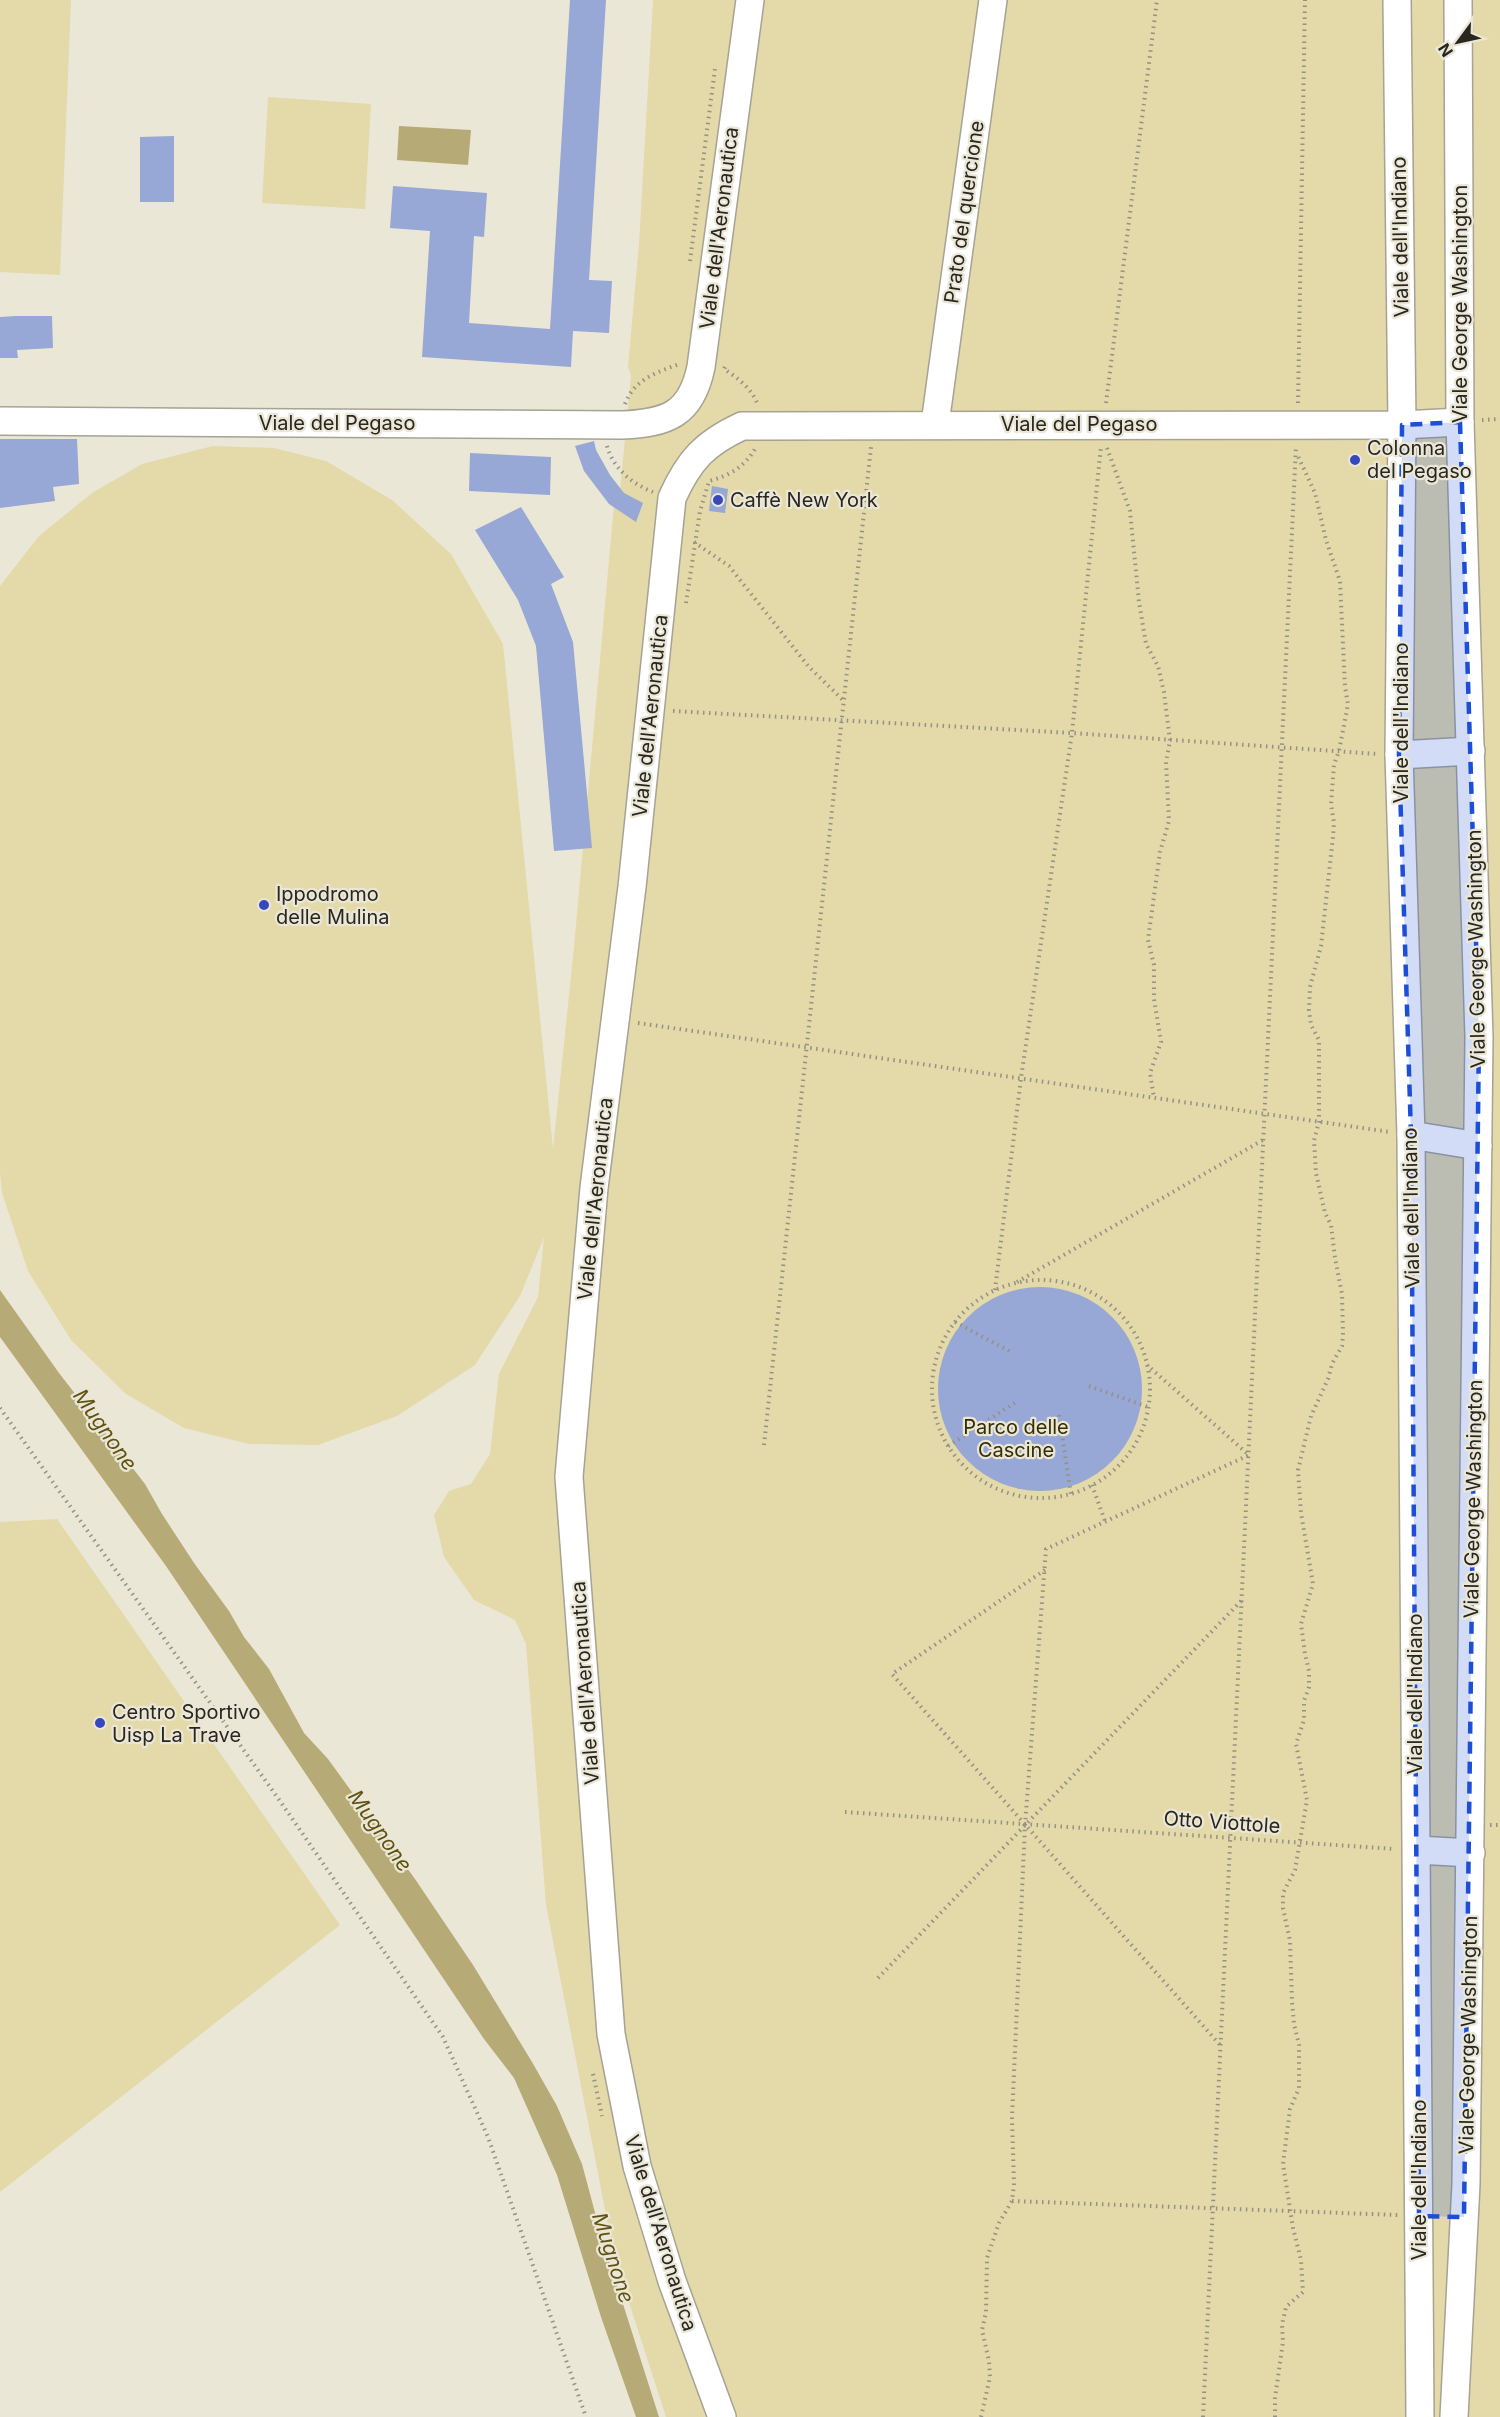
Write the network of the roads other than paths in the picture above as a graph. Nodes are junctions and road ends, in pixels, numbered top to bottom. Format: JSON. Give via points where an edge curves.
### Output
{"nodes":[{"id":1,"x":750,"y":0,"type":"edge"},
{"id":2,"x":993,"y":0,"type":"edge"},
{"id":3,"x":1397,"y":0,"type":"edge"},
{"id":4,"x":1458,"y":0,"type":"edge"},
{"id":5,"x":673,"y":415,"type":"junction"},
{"id":6,"x":0,"y":421,"type":"edge"},
{"id":7,"x":1460,"y":422,"type":"junction"},
{"id":8,"x":935,"y":424,"type":"junction"},
{"id":9,"x":1402,"y":425,"type":"junction"},
{"id":10,"x":704,"y":448,"type":"junction"},
{"id":11,"x":1472,"y":751,"type":"junction"},
{"id":12,"x":1399,"y":755,"type":"junction"},
{"id":13,"x":1410,"y":1135,"type":"junction"},
{"id":14,"x":1478,"y":1146,"type":"junction"},
{"id":15,"x":1417,"y":1850,"type":"junction"},
{"id":16,"x":1471,"y":1853,"type":"junction"},
{"id":17,"x":1419,"y":2216,"type":"junction"},
{"id":18,"x":1464,"y":2217,"type":"junction"},
{"id":19,"x":722,"y":2417,"type":"edge"},
{"id":20,"x":1420,"y":2417,"type":"edge"},
{"id":21,"x":1454,"y":2417,"type":"edge"}],
"edges":[{"from":1,"to":5,"type":"street","name":"Viale dell'Aeronautica","via":[[701,367],[690,398]]},
{"from":2,"to":8,"type":"street","name":"Prato del quercione"},
{"from":3,"to":9,"type":"street","name":"Viale dell'Indiano"},
{"from":4,"to":7,"type":"street","name":"Viale George Washington"},
{"from":5,"to":6,"type":"street","name":"Viale del Pegaso","via":[[659,422],[613,425]]},
{"from":5,"to":10,"type":"street"},
{"from":7,"to":9,"type":"street","name":"Viale del Pegaso"},
{"from":7,"to":11,"type":"street","name":"Viale George Washington"},
{"from":8,"to":9,"type":"street","name":"Viale del Pegaso"},
{"from":8,"to":10,"type":"street","name":"Viale del Pegaso","via":[[742,426]]},
{"from":9,"to":12,"type":"street","name":"Viale dell'Indiano"},
{"from":10,"to":19,"type":"street","name":"Viale dell'Aeronautica","via":[[693,459],[672,498],[632,887],[594,1188],[569,1477],[611,2034],[637,2166],[672,2281]]},
{"from":11,"to":12,"type":"street"},
{"from":11,"to":14,"type":"street","name":"Viale George Washington"},
{"from":12,"to":13,"type":"street","name":"Viale dell'Indiano"},
{"from":13,"to":14,"type":"street"},
{"from":13,"to":15,"type":"street","name":"Viale dell'Indiano"},
{"from":14,"to":16,"type":"street","name":"Viale George Washington"},
{"from":15,"to":16,"type":"street"},
{"from":15,"to":17,"type":"street","name":"Viale dell'Indiano"},
{"from":16,"to":18,"type":"street","name":"Viale George Washington"},
{"from":17,"to":18,"type":"street"},
{"from":17,"to":20,"type":"street","name":"Viale dell'Indiano"},
{"from":18,"to":21,"type":"street","name":"Viale George Washington"}]}
